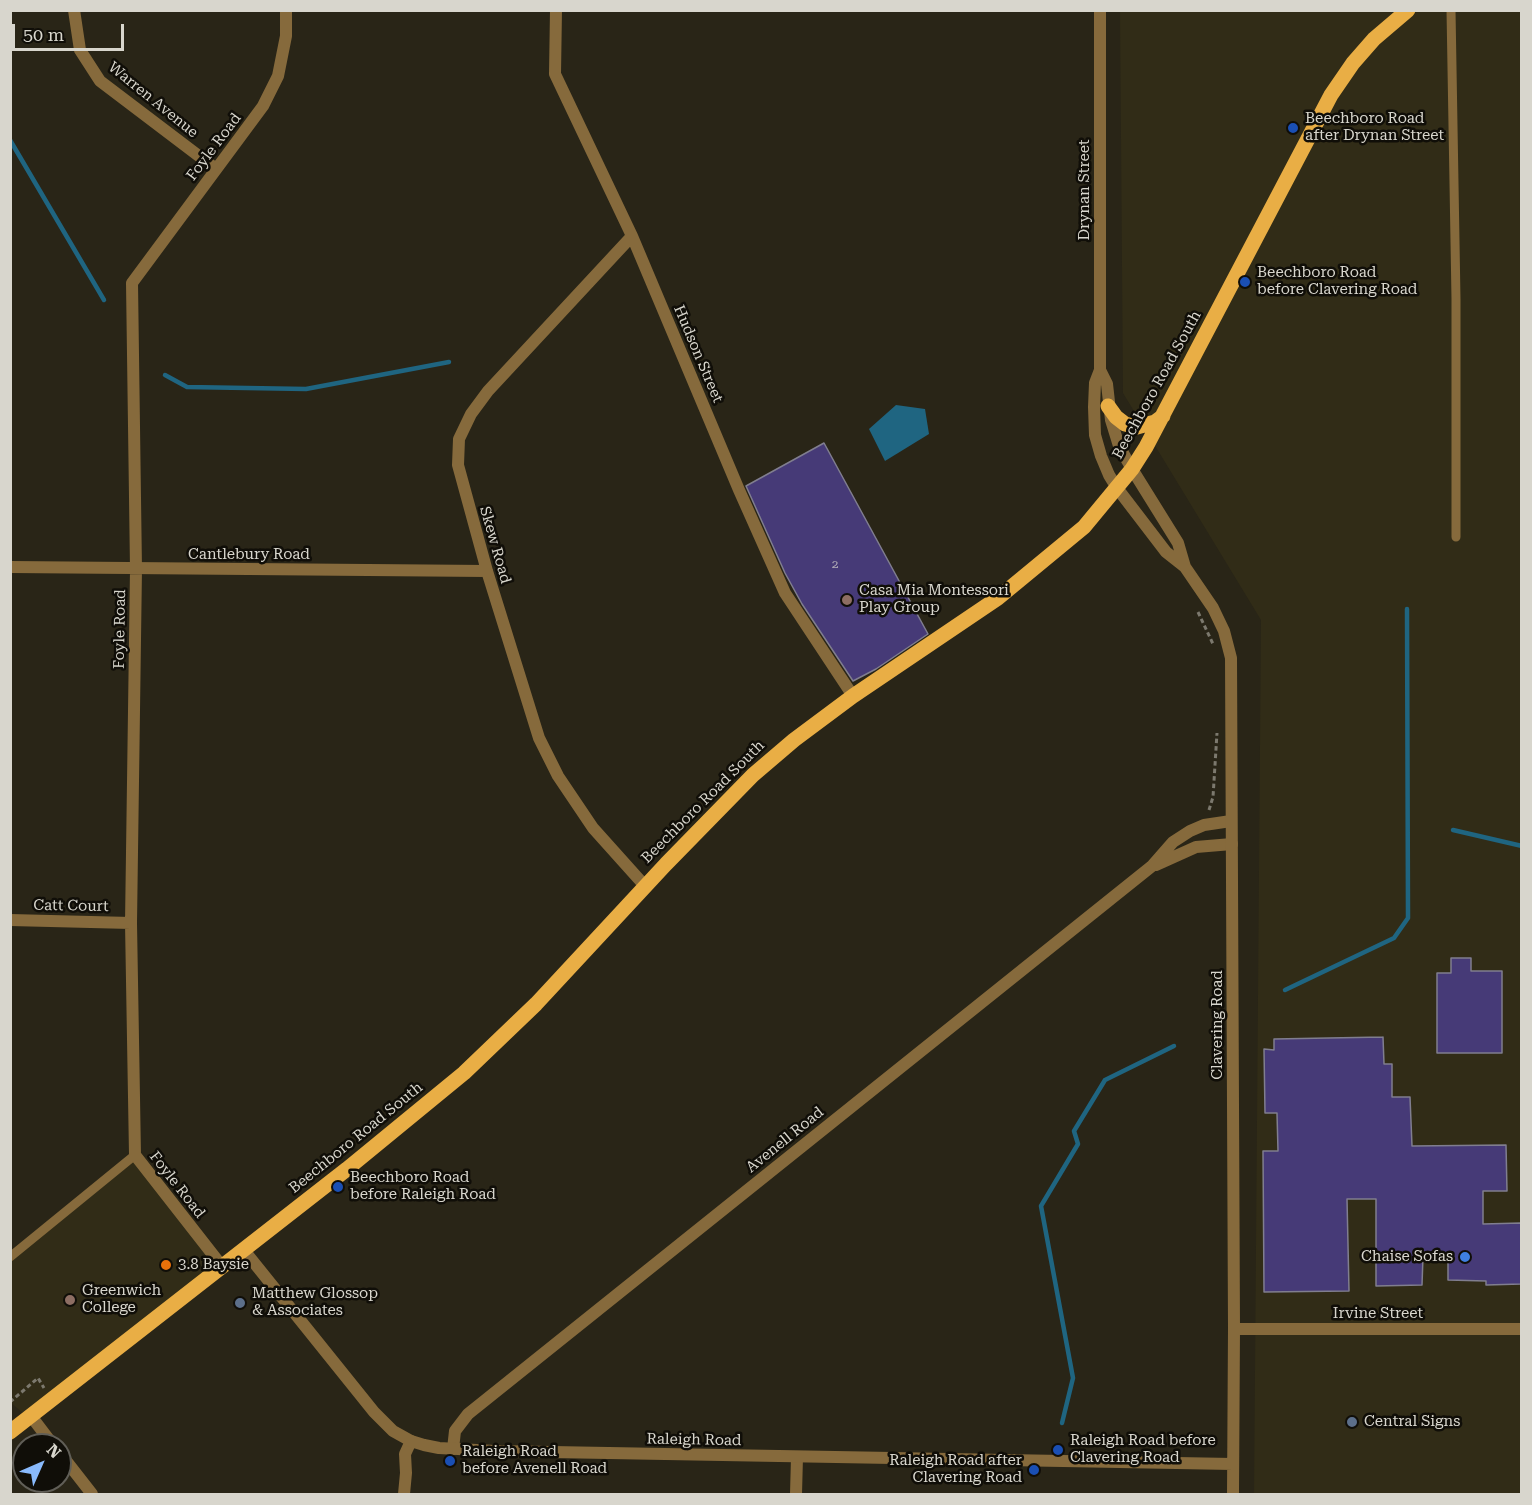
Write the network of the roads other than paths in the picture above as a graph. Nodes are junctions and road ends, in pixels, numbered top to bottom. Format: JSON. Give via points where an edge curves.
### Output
{"nodes":[{"id":1,"x":74,"y":10,"type":"edge"},
{"id":2,"x":286,"y":10,"type":"edge"},
{"id":3,"x":556,"y":10,"type":"edge"},
{"id":4,"x":1100,"y":10,"type":"edge"},
{"id":5,"x":1451,"y":10,"type":"edge"},
{"id":6,"x":1400,"y":13,"type":"edge"},
{"id":7,"x":216,"y":169,"type":"junction"},
{"id":8,"x":632,"y":236,"type":"junction"},
{"id":9,"x":1100,"y":370,"type":"junction"},
{"id":10,"x":1108,"y":406,"type":"junction"},
{"id":11,"x":1163,"y":416,"type":"junction"},
{"id":12,"x":1132,"y":469,"type":"junction"},
{"id":13,"x":1117,"y":488,"type":"junction"},
{"id":14,"x":1456,"y":537,"type":"dead end"},
{"id":15,"x":10,"y":567,"type":"edge"},
{"id":16,"x":1185,"y":567,"type":"junction"},
{"id":17,"x":136,"y":569,"type":"junction"},
{"id":18,"x":486,"y":571,"type":"junction"},
{"id":19,"x":853,"y":696,"type":"junction"},
{"id":20,"x":1231,"y":821,"type":"junction"},
{"id":21,"x":1232,"y":844,"type":"junction"},
{"id":22,"x":1152,"y":866,"type":"junction"},
{"id":23,"x":645,"y":886,"type":"junction"},
{"id":24,"x":10,"y":920,"type":"edge"},
{"id":25,"x":130,"y":923,"type":"junction"},
{"id":26,"x":135,"y":1155,"type":"junction"},
{"id":27,"x":243,"y":1250,"type":"junction"},
{"id":28,"x":10,"y":1257,"type":"edge"},
{"id":29,"x":221,"y":1265,"type":"junction"},
{"id":30,"x":1234,"y":1329,"type":"junction"},
{"id":31,"x":1521,"y":1329,"type":"edge"},
{"id":32,"x":31,"y":1416,"type":"junction"},
{"id":33,"x":10,"y":1432,"type":"edge"},
{"id":34,"x":44,"y":1433,"type":"edge"},
{"id":35,"x":411,"y":1441,"type":"junction"},
{"id":36,"x":453,"y":1449,"type":"junction"},
{"id":37,"x":796,"y":1457,"type":"junction"},
{"id":38,"x":1233,"y":1464,"type":"junction"},
{"id":39,"x":72,"y":1469,"type":"edge"},
{"id":40,"x":92,"y":1494,"type":"edge"},
{"id":41,"x":404,"y":1494,"type":"edge"},
{"id":42,"x":796,"y":1494,"type":"edge"},
{"id":43,"x":1233,"y":1494,"type":"edge"}],
"edges":[{"from":1,"to":7,"type":"street","name":"Warren Avenue","via":[[80,50],[100,81]]},
{"from":2,"to":7,"type":"street","name":"Foyle Road","via":[[286,36],[278,76],[263,106]]},
{"from":3,"to":8,"type":"street","name":"Hudson Street","via":[[555,74]]},
{"from":4,"to":9,"type":"street","name":"Drynan Street"},
{"from":5,"to":14,"type":"lane"},
{"from":6,"to":11,"type":"main road","name":"Beechboro Road South","via":[[1353,63],[1331,95]]},
{"from":7,"to":17,"type":"street","name":"Foyle Road","via":[[132,283]]},
{"from":8,"to":18,"type":"street","name":"Skew Road","via":[[488,391],[459,439],[458,465]]},
{"from":8,"to":19,"type":"street","name":"Hudson Street","via":[[785,593]]},
{"from":9,"to":10,"type":"street","name":"Drynan Street","via":[[1107,384]]},
{"from":9,"to":13,"type":"street","name":"Drynan Street","via":[[1094,392],[1095,435]]},
{"from":10,"to":11,"type":"main road","via":[[1125,424],[1137,427],[1155,423]]},
{"from":10,"to":12,"type":"street","name":"Drynan Street","via":[[1119,447]]},
{"from":11,"to":12,"type":"main road","name":"Beechboro Road South"},
{"from":12,"to":13,"type":"main road","name":"Beechboro Road South"},
{"from":12,"to":16,"type":"street","name":"Clavering Road","via":[[1178,543]]},
{"from":13,"to":16,"type":"street","name":"Clavering Road","via":[[1166,552]]},
{"from":13,"to":19,"type":"main road","name":"Beechboro Road South","via":[[1084,527],[998,598]]},
{"from":15,"to":17,"type":"street","name":"Cantlebury Road"},
{"from":16,"to":20,"type":"street","name":"Clavering Road","via":[[1213,608],[1228,644],[1232,681]]},
{"from":17,"to":18,"type":"street","name":"Cantlebury Road"},
{"from":17,"to":25,"type":"street","name":"Foyle Road"},
{"from":18,"to":23,"type":"street","name":"Skew Road","via":[[539,738],[558,776],[593,828]]},
{"from":19,"to":23,"type":"main road","name":"Beechboro Road South","via":[[753,775]]},
{"from":20,"to":21,"type":"street","name":"Clavering Road"},
{"from":20,"to":22,"type":"street","name":"Avenell Road","via":[[1190,831],[1173,842]]},
{"from":21,"to":22,"type":"street","name":"Avenell Road","via":[[1196,847]]},
{"from":21,"to":30,"type":"street","name":"Clavering Road"},
{"from":22,"to":36,"type":"street","name":"Avenell Road","via":[[468,1414],[455,1431]]},
{"from":23,"to":27,"type":"main road","name":"Beechboro Road South","via":[[482,1057],[425,1107]]},
{"from":24,"to":25,"type":"street","name":"Catt Court"},
{"from":25,"to":26,"type":"street","name":"Foyle Road"},
{"from":26,"to":28,"type":"lane"},
{"from":26,"to":29,"type":"street","name":"Foyle Road"},
{"from":27,"to":29,"type":"main road","name":"Beechboro Road South"},
{"from":27,"to":35,"type":"street","name":"Raleigh Road","via":[[374,1412],[393,1431]]},
{"from":29,"to":32,"type":"main road","name":"Beechboro Road South"},
{"from":30,"to":31,"type":"street","name":"Irvine Street"},
{"from":30,"to":38,"type":"street","name":"Clavering Road"},
{"from":32,"to":33,"type":"main road","name":"Beechboro Road South"},
{"from":32,"to":34,"type":"street"},
{"from":35,"to":36,"type":"street","name":"Raleigh Road"},
{"from":35,"to":41,"type":"street","via":[[405,1454]]},
{"from":36,"to":37,"type":"street","name":"Raleigh Road"},
{"from":37,"to":38,"type":"street","name":"Raleigh Road"},
{"from":37,"to":42,"type":"street"},
{"from":38,"to":43,"type":"street","name":"Clavering Road"},
{"from":39,"to":40,"type":"street"}]}
